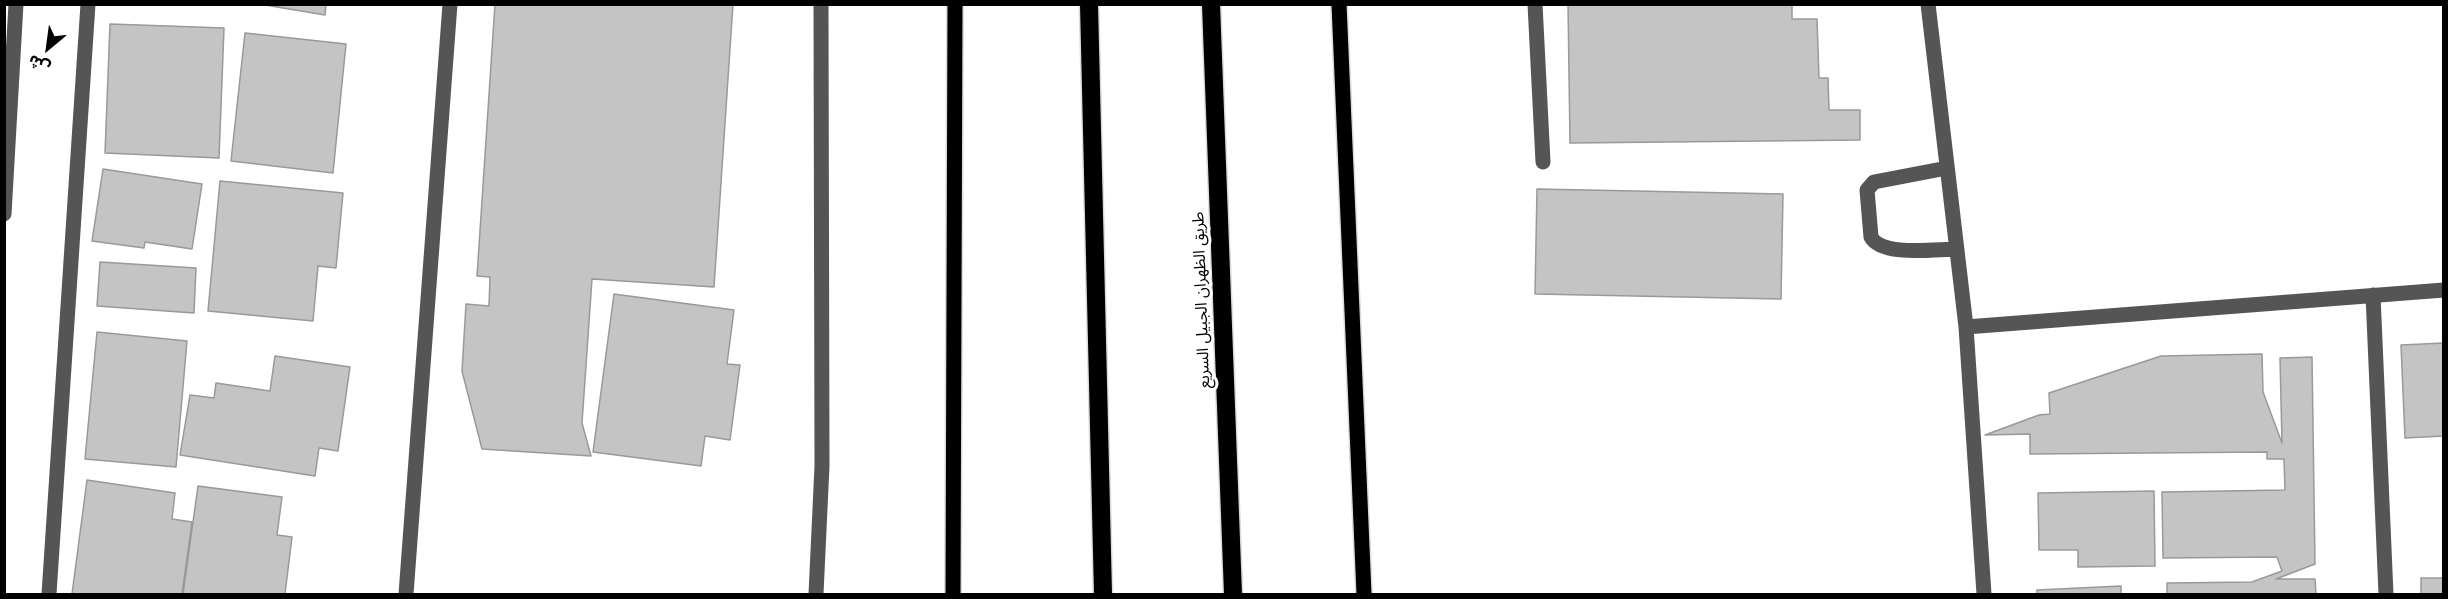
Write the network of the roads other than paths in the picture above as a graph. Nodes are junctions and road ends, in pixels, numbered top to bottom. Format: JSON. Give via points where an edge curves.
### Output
{"nodes":[{"id":1,"x":16,"y":4,"type":"edge"},
{"id":2,"x":88,"y":4,"type":"edge"},
{"id":3,"x":450,"y":4,"type":"edge"},
{"id":4,"x":821,"y":4,"type":"edge"},
{"id":5,"x":955,"y":4,"type":"edge"},
{"id":6,"x":1089,"y":4,"type":"edge"},
{"id":7,"x":1211,"y":4,"type":"edge"},
{"id":8,"x":1339,"y":4,"type":"edge"},
{"id":9,"x":1535,"y":4,"type":"edge"},
{"id":10,"x":1928,"y":4,"type":"edge"},
{"id":11,"x":1543,"y":162,"type":"dead end"},
{"id":12,"x":1947,"y":168,"type":"junction"},
{"id":13,"x":4,"y":214,"type":"edge"},
{"id":14,"x":1957,"y":249,"type":"junction"},
{"id":15,"x":2444,"y":290,"type":"edge"},
{"id":16,"x":2373,"y":295,"type":"junction"},
{"id":17,"x":1966,"y":327,"type":"junction"},
{"id":18,"x":49,"y":594,"type":"edge"},
{"id":19,"x":406,"y":594,"type":"edge"},
{"id":20,"x":816,"y":594,"type":"edge"},
{"id":21,"x":953,"y":594,"type":"edge"},
{"id":22,"x":1103,"y":594,"type":"edge"},
{"id":23,"x":1233,"y":594,"type":"edge"},
{"id":24,"x":1364,"y":594,"type":"edge"},
{"id":25,"x":1984,"y":594,"type":"edge"},
{"id":26,"x":2386,"y":594,"type":"edge"}],
"edges":[{"from":1,"to":13,"type":"street"},
{"from":2,"to":18,"type":"street"},
{"from":3,"to":19,"type":"street"},
{"from":4,"to":20,"type":"street","via":[[822,466]]},
{"from":5,"to":21,"type":"main road"},
{"from":6,"to":22,"type":"highway"},
{"from":7,"to":23,"type":"highway","name":"طريق الظهران الجبيل السريع"},
{"from":8,"to":24,"type":"main road"},
{"from":9,"to":11,"type":"street"},
{"from":10,"to":12,"type":"street"},
{"from":12,"to":14,"type":"street"},
{"from":12,"to":14,"type":"street","via":[[1874,182],[1867,190],[1871,237],[1887,249]]},
{"from":14,"to":17,"type":"street"},
{"from":15,"to":16,"type":"street"},
{"from":16,"to":17,"type":"street"},
{"from":16,"to":26,"type":"street"},
{"from":17,"to":25,"type":"street"}]}
